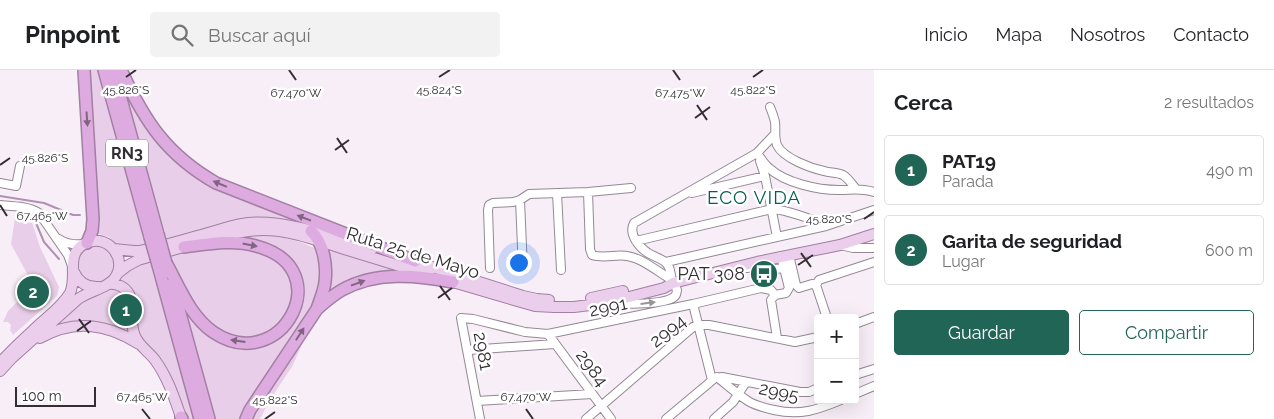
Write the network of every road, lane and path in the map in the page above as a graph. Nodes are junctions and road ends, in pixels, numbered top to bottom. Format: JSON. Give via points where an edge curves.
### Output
{"nodes":[{"id":1,"x":84,"y":70,"type":"edge"},
{"id":2,"x":104,"y":70,"type":"edge"},
{"id":3,"x":119,"y":71,"type":"edge"},
{"id":4,"x":770,"y":107,"type":"dead end"},
{"id":5,"x":774,"y":135,"type":"junction"},
{"id":6,"x":757,"y":153,"type":"junction"},
{"id":7,"x":20,"y":166,"type":"dead end"},
{"id":8,"x":765,"y":176,"type":"junction"},
{"id":9,"x":0,"y":183,"type":"edge"},
{"id":10,"x":631,"y":188,"type":"dead end"},
{"id":11,"x":856,"y":189,"type":"junction"},
{"id":12,"x":588,"y":192,"type":"junction"},
{"id":13,"x":874,"y":192,"type":"edge"},
{"id":14,"x":558,"y":193,"type":"junction"},
{"id":15,"x":681,"y":196,"type":"junction"},
{"id":16,"x":520,"y":200,"type":"junction"},
{"id":17,"x":0,"y":205,"type":"edge"},
{"id":18,"x":772,"y":209,"type":"junction"},
{"id":19,"x":874,"y":210,"type":"edge"},
{"id":20,"x":826,"y":226,"type":"junction"},
{"id":21,"x":311,"y":231,"type":"junction"},
{"id":22,"x":874,"y":234,"type":"edge"},
{"id":23,"x":154,"y":235,"type":"junction"},
{"id":24,"x":777,"y":237,"type":"junction"},
{"id":25,"x":57,"y":238,"type":"junction"},
{"id":26,"x":319,"y":241,"type":"junction"},
{"id":27,"x":636,"y":241,"type":"junction"},
{"id":28,"x":86,"y":243,"type":"junction"},
{"id":29,"x":840,"y":245,"type":"junction"},
{"id":30,"x":184,"y":247,"type":"junction"},
{"id":31,"x":874,"y":248,"type":"edge"},
{"id":32,"x":114,"y":249,"type":"junction"},
{"id":33,"x":785,"y":256,"type":"junction"},
{"id":34,"x":415,"y":262,"type":"junction"},
{"id":35,"x":666,"y":262,"type":"junction"},
{"id":36,"x":874,"y":262,"type":"edge"},
{"id":37,"x":162,"y":264,"type":"junction"},
{"id":38,"x":788,"y":267,"type":"junction"},
{"id":39,"x":490,"y":268,"type":"dead end"},
{"id":40,"x":732,"y":268,"type":"junction"},
{"id":41,"x":73,"y":269,"type":"junction"},
{"id":42,"x":523,"y":270,"type":"dead end"},
{"id":43,"x":561,"y":270,"type":"dead end"},
{"id":44,"x":118,"y":273,"type":"junction"},
{"id":45,"x":673,"y":281,"type":"junction"},
{"id":46,"x":453,"y":282,"type":"junction"},
{"id":47,"x":106,"y":285,"type":"junction"},
{"id":48,"x":816,"y":285,"type":"junction"},
{"id":49,"x":775,"y":295,"type":"junction"},
{"id":50,"x":692,"y":304,"type":"junction"},
{"id":51,"x":317,"y":308,"type":"junction"},
{"id":52,"x":826,"y":314,"type":"edge"},
{"id":53,"x":874,"y":317,"type":"edge"},
{"id":54,"x":461,"y":318,"type":"joint"},
{"id":55,"x":859,"y":323,"type":"edge"},
{"id":56,"x":698,"y":325,"type":"junction"},
{"id":57,"x":548,"y":334,"type":"junction"},
{"id":58,"x":777,"y":338,"type":"junction"},
{"id":59,"x":814,"y":338,"type":"edge"},
{"id":60,"x":556,"y":344,"type":"junction"},
{"id":61,"x":143,"y":347,"type":"junction"},
{"id":62,"x":468,"y":350,"type":"junction"},
{"id":63,"x":12,"y":358,"type":"junction"},
{"id":64,"x":0,"y":363,"type":"edge"},
{"id":65,"x":874,"y":369,"type":"edge"},
{"id":66,"x":0,"y":372,"type":"edge"},
{"id":67,"x":859,"y":374,"type":"edge"},
{"id":68,"x":715,"y":378,"type":"junction"},
{"id":69,"x":746,"y":382,"type":"junction"},
{"id":70,"x":874,"y":386,"type":"edge"},
{"id":71,"x":814,"y":390,"type":"edge"},
{"id":72,"x":859,"y":392,"type":"edge"},
{"id":73,"x":592,"y":394,"type":"junction"},
{"id":74,"x":738,"y":394,"type":"junction"},
{"id":75,"x":477,"y":401,"type":"junction"},
{"id":76,"x":830,"y":404,"type":"edge"},
{"id":77,"x":601,"y":406,"type":"junction"},
{"id":78,"x":181,"y":418,"type":"edge"},
{"id":79,"x":200,"y":419,"type":"edge"},
{"id":80,"x":209,"y":419,"type":"edge"},
{"id":81,"x":246,"y":419,"type":"edge"},
{"id":82,"x":480,"y":419,"type":"edge"},
{"id":83,"x":586,"y":419,"type":"edge"},
{"id":84,"x":611,"y":419,"type":"edge"},
{"id":85,"x":666,"y":419,"type":"edge"},
{"id":86,"x":714,"y":419,"type":"edge"}],
"edges":[{"from":1,"to":28,"type":"highway","one_way":true,"via":[[93,219]]},
{"from":2,"to":23,"type":"highway","number":"RN3"},
{"from":3,"to":23,"type":"highway","number":"RN3"},
{"from":34,"to":3,"type":"highway","one_way":true,"via":[[216,183],[198,172],[172,151],[153,129]]},
{"from":4,"to":5,"type":"street","via":[[775,124]]},
{"from":5,"to":6,"type":"street"},
{"from":5,"to":11,"type":"street","via":[[777,146],[790,158],[824,172],[841,174]]},
{"from":6,"to":8,"type":"street"},
{"from":6,"to":11,"type":"street","via":[[769,169],[801,185]]},
{"from":6,"to":15,"type":"street"},
{"from":7,"to":9,"type":"street","via":[[16,186]]},
{"from":8,"to":15,"type":"street"},
{"from":8,"to":18,"type":"street"},
{"from":10,"to":12,"type":"street"},
{"from":11,"to":13,"type":"street"},
{"from":12,"to":14,"type":"street"},
{"from":12,"to":45,"type":"street","via":[[592,255],[632,257]]},
{"from":14,"to":16,"type":"street","via":[[529,194]]},
{"from":14,"to":43,"type":"street"},
{"from":15,"to":27,"type":"street","via":[[634,223]]},
{"from":16,"to":39,"type":"street","via":[[489,205]]},
{"from":16,"to":42,"type":"street"},
{"from":17,"to":25,"type":"street","via":[[36,211]]},
{"from":18,"to":20,"type":"street"},
{"from":18,"to":24,"type":"street"},
{"from":18,"to":27,"type":"street"},
{"from":19,"to":20,"type":"street"},
{"from":20,"to":24,"type":"street"},
{"from":21,"to":26,"type":"highway"},
{"from":21,"to":32,"type":"main road","name":"Ruta 25 de Mayo","via":[[272,223],[249,223],[147,250]]},
{"from":21,"to":34,"type":"main road","name":"Ruta 25 de Mayo"},
{"from":22,"to":29,"type":"main road","name":"Ruta 25 de Mayo"},
{"from":23,"to":37,"type":"highway","number":"RN3","bridge":true},
{"from":24,"to":35,"type":"street"},
{"from":25,"to":28,"type":"street","via":[[69,244]]},
{"from":25,"to":41,"type":"street"},
{"from":26,"to":30,"type":"main road","name":"Ruta 25 de Mayo","via":[[284,232],[257,230]]},
{"from":26,"to":46,"type":"main road","name":"Ruta 25 de Mayo"},
{"from":26,"to":51,"type":"highway","via":[[326,271]]},
{"from":27,"to":35,"type":"street","via":[[648,253]]},
{"from":28,"to":32,"type":"main road","name":"Ruta 25 de Mayo","via":[[102,242]]},
{"from":28,"to":41,"type":"main road","via":[[74,256]]},
{"from":29,"to":31,"type":"street"},
{"from":29,"to":33,"type":"main road","name":"Ruta 25 de Mayo"},
{"from":30,"to":37,"type":"highway","one_way":true,"via":[[239,243],[269,250],[279,256],[292,270],[298,288],[295,310],[290,319],[272,336],[260,341],[223,338],[193,312]]},
{"from":30,"to":44,"type":"main road","name":"Ruta 25 de Mayo","via":[[138,260]]},
{"from":32,"to":44,"type":"main road","via":[[119,261]]},
{"from":33,"to":38,"type":"street"},
{"from":33,"to":40,"type":"main road","name":"Ruta 25 de Mayo"},
{"from":34,"to":45,"type":"main road","name":"Ruta 25 de Mayo","via":[[537,299],[572,301]]},
{"from":35,"to":45,"type":"street"},
{"from":36,"to":48,"type":"street","via":[[819,280]]},
{"from":37,"to":79,"type":"highway","number":"RN3"},
{"from":37,"to":80,"type":"highway","number":"RN3"},
{"from":38,"to":40,"type":"street","via":[[771,270]]},
{"from":38,"to":48,"type":"street","via":[[797,287]]},
{"from":38,"to":49,"type":"street","via":[[788,290]]},
{"from":40,"to":45,"type":"main road","name":"Ruta 25 de Mayo"},
{"from":41,"to":47,"type":"main road","via":[[77,278],[88,286]]},
{"from":41,"to":64,"type":"main road","via":[[71,290],[65,300]]},
{"from":44,"to":47,"type":"main road"},
{"from":45,"to":46,"type":"main road","name":"Ruta 25 de Mayo","via":[[664,288],[574,307],[535,306]]},
{"from":51,"to":46,"type":"highway","one_way":true,"via":[[342,291],[376,278],[416,276]]},
{"from":47,"to":61,"type":"main road","via":[[118,285],[129,294],[132,326]]},
{"from":47,"to":63,"type":"main road","via":[[78,299]]},
{"from":48,"to":52,"type":"street"},
{"from":49,"to":50,"type":"street","name":"2991","via":[[771,290],[760,288]]},
{"from":49,"to":58,"type":"street","via":[[771,307]]},
{"from":50,"to":56,"type":"street"},
{"from":50,"to":57,"type":"street","name":"2991"},
{"from":81,"to":51,"type":"highway","one_way":true},
{"from":53,"to":55,"type":"street"},
{"from":54,"to":57,"type":"street","name":"2991"},
{"from":54,"to":62,"type":"street","name":"2981"},
{"from":56,"to":58,"type":"street","name":"2994"},
{"from":56,"to":68,"type":"street"},
{"from":56,"to":77,"type":"street","name":"2994"},
{"from":57,"to":60,"type":"street","name":"2984"},
{"from":58,"to":59,"type":"street","name":"2994","via":[[795,342]]},
{"from":60,"to":62,"type":"street"},
{"from":60,"to":73,"type":"street","name":"2984"},
{"from":61,"to":63,"type":"main road","via":[[108,328],[76,326],[47,334]]},
{"from":61,"to":78,"type":"main road","via":[[166,378]]},
{"from":62,"to":75,"type":"street","name":"2981"},
{"from":63,"to":66,"type":"main road"},
{"from":65,"to":67,"type":"street"},
{"from":68,"to":69,"type":"street","name":"2995"},
{"from":68,"to":74,"type":"street","name":"2995"},
{"from":68,"to":85,"type":"street"},
{"from":69,"to":71,"type":"street","name":"2995","via":[[800,392]]},
{"from":69,"to":74,"type":"street"},
{"from":70,"to":72,"type":"street"},
{"from":73,"to":75,"type":"street"},
{"from":73,"to":77,"type":"street","name":"2984"},
{"from":74,"to":76,"type":"street","name":"2995","via":[[761,407],[793,413]]},
{"from":74,"to":86,"type":"street"},
{"from":75,"to":82,"type":"street","name":"2981"},
{"from":77,"to":83,"type":"street","name":"2994"},
{"from":77,"to":84,"type":"street","name":"2984"}]}
